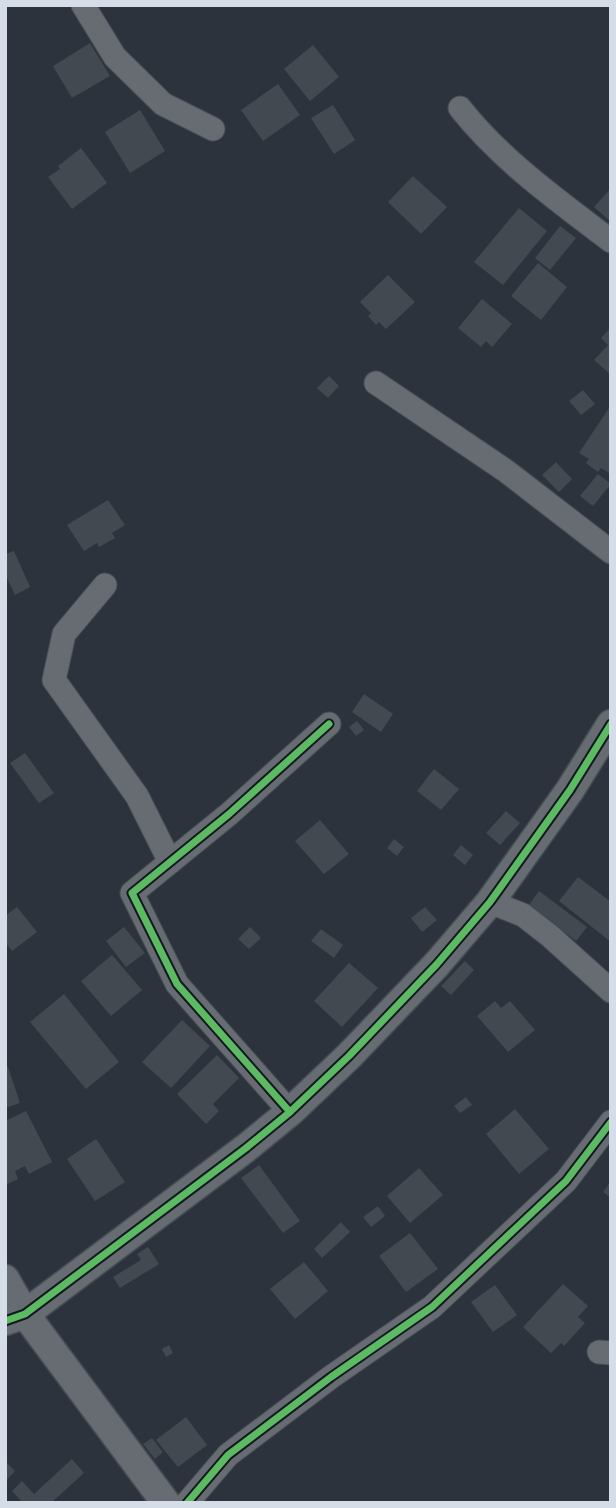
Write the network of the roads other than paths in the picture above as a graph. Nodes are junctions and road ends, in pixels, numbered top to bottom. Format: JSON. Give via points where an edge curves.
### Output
{"nodes":[{"id":1,"x":83,"y":5,"type":"edge"},
{"id":2,"x":460,"y":108,"type":"dead end"},
{"id":3,"x":213,"y":128,"type":"dead end"},
{"id":4,"x":611,"y":241,"type":"edge"},
{"id":5,"x":376,"y":383,"type":"dead end"},
{"id":6,"x":611,"y":552,"type":"edge"},
{"id":7,"x":105,"y":585,"type":"dead end"},
{"id":8,"x":611,"y":723,"type":"edge"},
{"id":9,"x":329,"y":724,"type":"dead end"},
{"id":10,"x":170,"y":862,"type":"junction"},
{"id":11,"x":489,"y":902,"type":"junction"},
{"id":12,"x":611,"y":991,"type":"edge"},
{"id":13,"x":290,"y":1112,"type":"junction"},
{"id":14,"x":611,"y":1122,"type":"edge"},
{"id":15,"x":5,"y":1279,"type":"edge"},
{"id":16,"x":15,"y":1318,"type":"edge"},
{"id":17,"x":166,"y":1503,"type":"edge"},
{"id":18,"x":187,"y":1503,"type":"edge"}],
"edges":[{"from":1,"to":3,"type":"street","via":[[115,57],[163,104]]},
{"from":2,"to":4,"type":"street","via":[[482,136]]},
{"from":5,"to":6,"type":"street","via":[[506,471]]},
{"from":7,"to":10,"type":"street","via":[[64,634],[54,680],[137,796]]},
{"from":8,"to":11,"type":"street","via":[[570,790]]},
{"from":9,"to":10,"type":"street"},
{"from":10,"to":13,"type":"street","via":[[132,893],[177,984]]},
{"from":11,"to":12,"type":"street","via":[[523,915]]},
{"from":11,"to":13,"type":"street","via":[[428,973]]},
{"from":13,"to":16,"type":"street","via":[[186,1195]]},
{"from":14,"to":18,"type":"street","via":[[566,1181],[432,1307],[228,1455]]},
{"from":15,"to":16,"type":"street"},
{"from":16,"to":17,"type":"street"}]}
